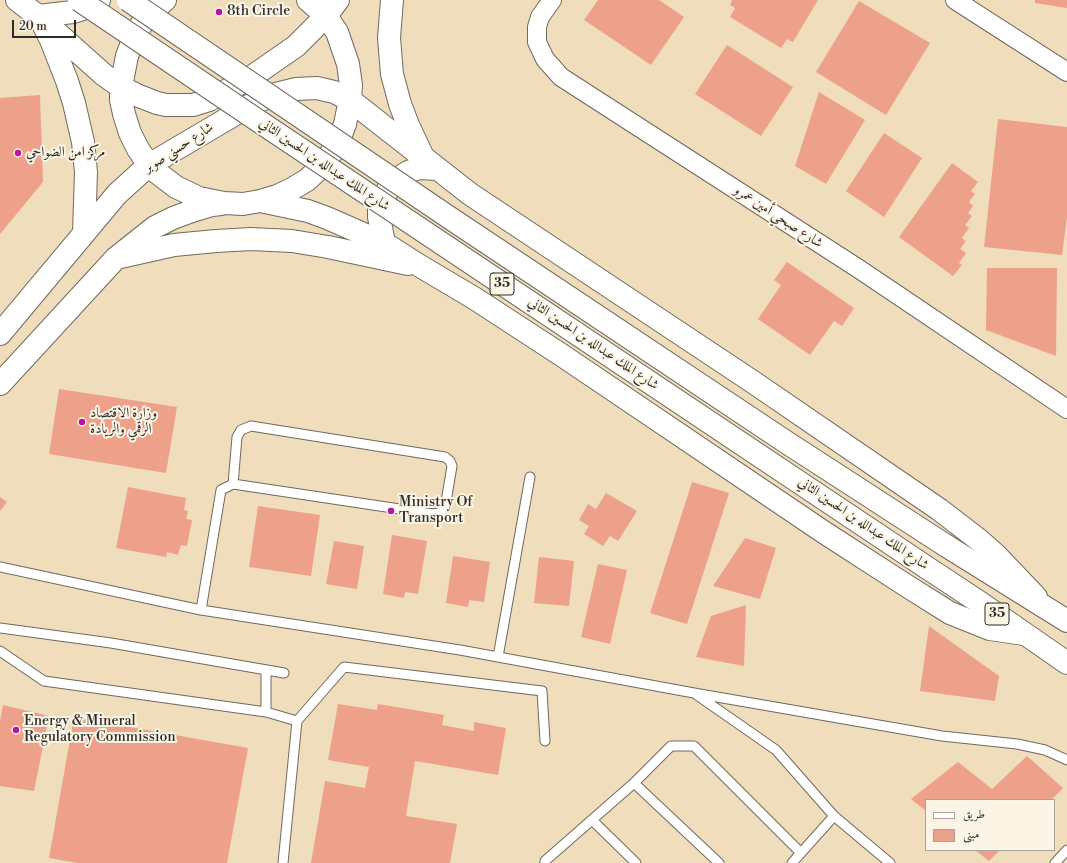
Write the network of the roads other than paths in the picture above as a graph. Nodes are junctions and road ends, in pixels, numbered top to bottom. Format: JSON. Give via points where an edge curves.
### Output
{"nodes":[{"id":1,"x":17,"y":0,"type":"edge"},
{"id":2,"x":79,"y":0,"type":"edge"},
{"id":3,"x":99,"y":0,"type":"edge"},
{"id":4,"x":128,"y":0,"type":"edge"},
{"id":5,"x":165,"y":0,"type":"edge"},
{"id":6,"x":308,"y":0,"type":"edge"},
{"id":7,"x":392,"y":0,"type":"edge"},
{"id":8,"x":552,"y":0,"type":"edge"},
{"id":9,"x":955,"y":0,"type":"edge"},
{"id":10,"x":332,"y":8,"type":"edge"},
{"id":11,"x":38,"y":16,"type":"junction"},
{"id":12,"x":1067,"y":72,"type":"edge"},
{"id":13,"x":121,"y":87,"type":"junction"},
{"id":14,"x":350,"y":100,"type":"junction"},
{"id":15,"x":431,"y":163,"type":"junction"},
{"id":16,"x":149,"y":165,"type":"junction"},
{"id":17,"x":260,"y":201,"type":"junction"},
{"id":18,"x":224,"y":203,"type":"junction"},
{"id":19,"x":84,"y":233,"type":"junction"},
{"id":20,"x":384,"y":243,"type":"junction"},
{"id":21,"x":116,"y":258,"type":"junction"},
{"id":22,"x":420,"y":266,"type":"junction"},
{"id":23,"x":0,"y":334,"type":"edge"},
{"id":24,"x":0,"y":384,"type":"edge"},
{"id":25,"x":1067,"y":409,"type":"edge"},
{"id":26,"x":530,"y":477,"type":"dead end"},
{"id":27,"x":233,"y":484,"type":"junction"},
{"id":28,"x":0,"y":567,"type":"edge"},
{"id":29,"x":1046,"y":608,"type":"junction"},
{"id":30,"x":201,"y":610,"type":"junction"},
{"id":31,"x":1067,"y":621,"type":"edge"},
{"id":32,"x":0,"y":628,"type":"edge"},
{"id":33,"x":1024,"y":634,"type":"junction"},
{"id":34,"x":0,"y":650,"type":"edge"},
{"id":35,"x":498,"y":657,"type":"junction"},
{"id":36,"x":1067,"y":664,"type":"edge"},
{"id":37,"x":266,"y":670,"type":"junction"},
{"id":38,"x":284,"y":672,"type":"dead end"},
{"id":39,"x":694,"y":693,"type":"junction"},
{"id":40,"x":266,"y":712,"type":"junction"},
{"id":41,"x":297,"y":721,"type":"junction"},
{"id":42,"x":545,"y":741,"type":"dead end"},
{"id":43,"x":1067,"y":760,"type":"edge"},
{"id":44,"x":634,"y":783,"type":"junction"},
{"id":45,"x":834,"y":816,"type":"junction"},
{"id":46,"x":592,"y":820,"type":"junction"},
{"id":47,"x":1067,"y":850,"type":"edge"},
{"id":48,"x":800,"y":853,"type":"junction"},
{"id":49,"x":546,"y":862,"type":"edge"},
{"id":50,"x":283,"y":863,"type":"edge"},
{"id":51,"x":636,"y":863,"type":"edge"},
{"id":52,"x":719,"y":863,"type":"edge"},
{"id":53,"x":792,"y":863,"type":"edge"},
{"id":54,"x":890,"y":863,"type":"edge"},
{"id":55,"x":1055,"y":863,"type":"edge"}],
"edges":[{"from":1,"to":11,"type":"main road"},
{"from":2,"to":33,"type":"main road","name":"شارع الملك عبدالله بن الحسين الثاني","number":"35","bridge":true},
{"from":3,"to":11,"type":"main road","via":[[73,12]]},
{"from":4,"to":29,"type":"main road","name":"شارع الملك عبدالله بن الحسين الثاني","number":"35","bridge":true,"via":[[786,442],[945,546]]},
{"from":5,"to":13,"type":"main road","via":[[152,12],[133,40]]},
{"from":6,"to":10,"type":"main road"},
{"from":7,"to":15,"type":"main road","via":[[389,38],[392,74],[408,125]]},
{"from":8,"to":25,"type":"street","name":"شارع صبحي أمين عمرو","via":[[540,17],[537,42],[545,59],[561,77],[859,270]]},
{"from":9,"to":12,"type":"street"},
{"from":10,"to":13,"type":"main road","via":[[284,55],[250,78],[209,100],[193,105],[166,105]]},
{"from":10,"to":14,"type":"main road","via":[[348,64]]},
{"from":11,"to":13,"type":"main road","via":[[100,72]]},
{"from":11,"to":19,"type":"main road","via":[[67,81],[83,142],[86,172]]},
{"from":13,"to":16,"type":"main road","via":[[124,114],[130,133]]},
{"from":14,"to":15,"type":"main road","name":"شارع حسني صوبر"},
{"from":14,"to":16,"type":"main road","name":"شارع حسني صوبر","via":[[334,92],[317,88],[296,89],[276,94],[248,106]]},
{"from":14,"to":17,"type":"main road","via":[[346,124],[339,140],[320,168],[292,189]]},
{"from":15,"to":20,"type":"main road","via":[[397,179],[383,198],[379,207],[379,217]]},
{"from":15,"to":29,"type":"main road","name":"شارع حسني صوبر","via":[[470,194],[747,377],[940,510],[996,555]]},
{"from":16,"to":18,"type":"main road","via":[[176,187],[199,198]]},
{"from":16,"to":19,"type":"main road","name":"شارع حسني صوبر","via":[[118,194]]},
{"from":17,"to":18,"type":"main road","via":[[243,204]]},
{"from":17,"to":20,"type":"main road","via":[[308,211]]},
{"from":18,"to":21,"type":"main road","via":[[173,218],[155,227]]},
{"from":19,"to":23,"type":"main road","name":"شارع حسني صوبر"},
{"from":20,"to":22,"type":"main road"},
{"from":21,"to":22,"type":"main road","via":[[174,245],[251,239],[292,241]]},
{"from":21,"to":24,"type":"main road"},
{"from":22,"to":33,"type":"main road","via":[[563,356],[919,594],[950,612],[990,629]]},
{"from":26,"to":35,"type":"lane"},
{"from":27,"to":27,"type":"lane","via":[[237,437],[241,430],[251,426],[445,456],[452,466],[445,508],[433,514]]},
{"from":27,"to":30,"type":"lane","via":[[221,490]]},
{"from":28,"to":30,"type":"lane"},
{"from":29,"to":31,"type":"main road","name":"شارع الملك عبدالله بن الحسين الثاني","number":"35"},
{"from":30,"to":35,"type":"lane"},
{"from":32,"to":37,"type":"lane","via":[[111,643]]},
{"from":33,"to":36,"type":"main road","name":"شارع الملك عبدالله بن الحسين الثاني","number":"35"},
{"from":34,"to":40,"type":"lane","via":[[44,681]]},
{"from":35,"to":39,"type":"lane"},
{"from":37,"to":38,"type":"lane"},
{"from":37,"to":40,"type":"lane"},
{"from":39,"to":43,"type":"lane","via":[[942,736],[1017,744],[1045,750]]},
{"from":39,"to":45,"type":"lane","via":[[776,750]]},
{"from":40,"to":41,"type":"lane"},
{"from":41,"to":42,"type":"lane","via":[[344,667],[542,691]]},
{"from":41,"to":50,"type":"lane"},
{"from":44,"to":46,"type":"lane"},
{"from":44,"to":48,"type":"lane","via":[[671,746],[694,746]]},
{"from":44,"to":52,"type":"lane"},
{"from":45,"to":48,"type":"lane"},
{"from":45,"to":54,"type":"lane"},
{"from":46,"to":49,"type":"lane"},
{"from":46,"to":51,"type":"lane"},
{"from":47,"to":55,"type":"lane"},
{"from":48,"to":53,"type":"lane"}]}
